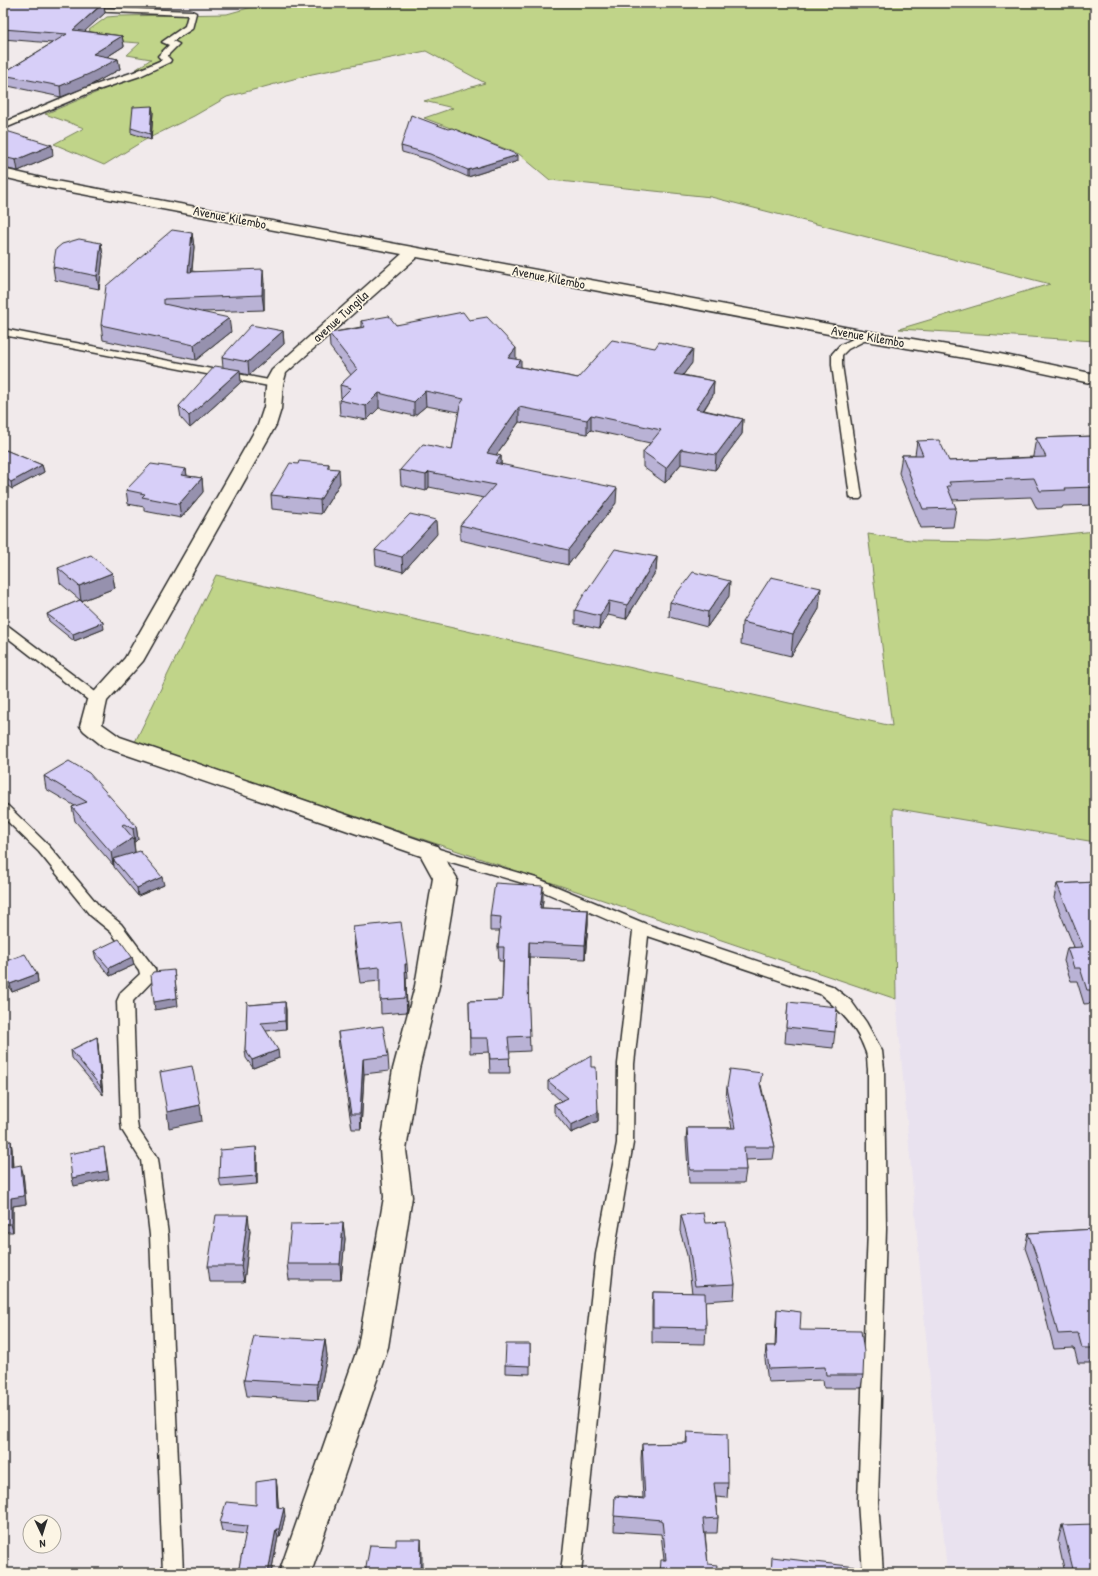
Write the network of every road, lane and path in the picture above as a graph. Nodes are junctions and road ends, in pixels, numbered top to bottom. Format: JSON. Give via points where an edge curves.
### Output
{"nodes":[{"id":1,"x":80,"y":8,"type":"edge"},
{"id":2,"x":3,"y":126,"type":"edge"},
{"id":3,"x":3,"y":173,"type":"edge"},
{"id":4,"x":413,"y":252,"type":"junction"},
{"id":5,"x":3,"y":332,"type":"edge"},
{"id":6,"x":866,"y":336,"type":"junction"},
{"id":7,"x":1095,"y":379,"type":"edge"},
{"id":8,"x":274,"y":384,"type":"junction"},
{"id":9,"x":856,"y":498,"type":"dead end"},
{"id":10,"x":3,"y":628,"type":"edge"},
{"id":11,"x":96,"y":700,"type":"junction"},
{"id":12,"x":3,"y":810,"type":"edge"},
{"id":13,"x":429,"y":851,"type":"junction"},
{"id":14,"x":641,"y":928,"type":"junction"},
{"id":15,"x":173,"y":1573,"type":"edge"},
{"id":16,"x":295,"y":1573,"type":"edge"},
{"id":17,"x":571,"y":1573,"type":"edge"},
{"id":18,"x":873,"y":1573,"type":"edge"}],
"edges":[{"from":1,"to":2,"type":"lane","via":[[192,13],[189,27],[166,42],[175,44],[162,56],[167,60]]},
{"from":3,"to":4,"type":"street","name":"Avenue Kilembo"},
{"from":4,"to":6,"type":"street","name":"Avenue Kilembo"},
{"from":4,"to":8,"type":"street","name":"avenue Tungila","via":[[280,370]]},
{"from":5,"to":8,"type":"lane"},
{"from":6,"to":7,"type":"street","name":"Avenue Kilembo","via":[[1000,359]]},
{"from":6,"to":9,"type":"lane","via":[[844,347],[837,354]]},
{"from":8,"to":11,"type":"street","via":[[274,407],[267,425],[171,597],[133,661]]},
{"from":10,"to":11,"type":"lane"},
{"from":11,"to":13,"type":"street","via":[[91,726],[112,742]]},
{"from":12,"to":15,"type":"lane","via":[[44,849],[95,911],[116,928],[147,969],[148,975],[127,996],[126,1001],[129,1122],[130,1130],[149,1159],[159,1235]]},
{"from":13,"to":14,"type":"lane","via":[[531,881]]},
{"from":13,"to":16,"type":"street","via":[[445,878],[427,986],[406,1069],[393,1150],[398,1197],[373,1347]]},
{"from":14,"to":17,"type":"lane","via":[[626,1064],[625,1143],[605,1254]]},
{"from":14,"to":18,"type":"lane","via":[[826,990],[845,1005],[874,1051],[877,1229],[868,1502]]}]}
